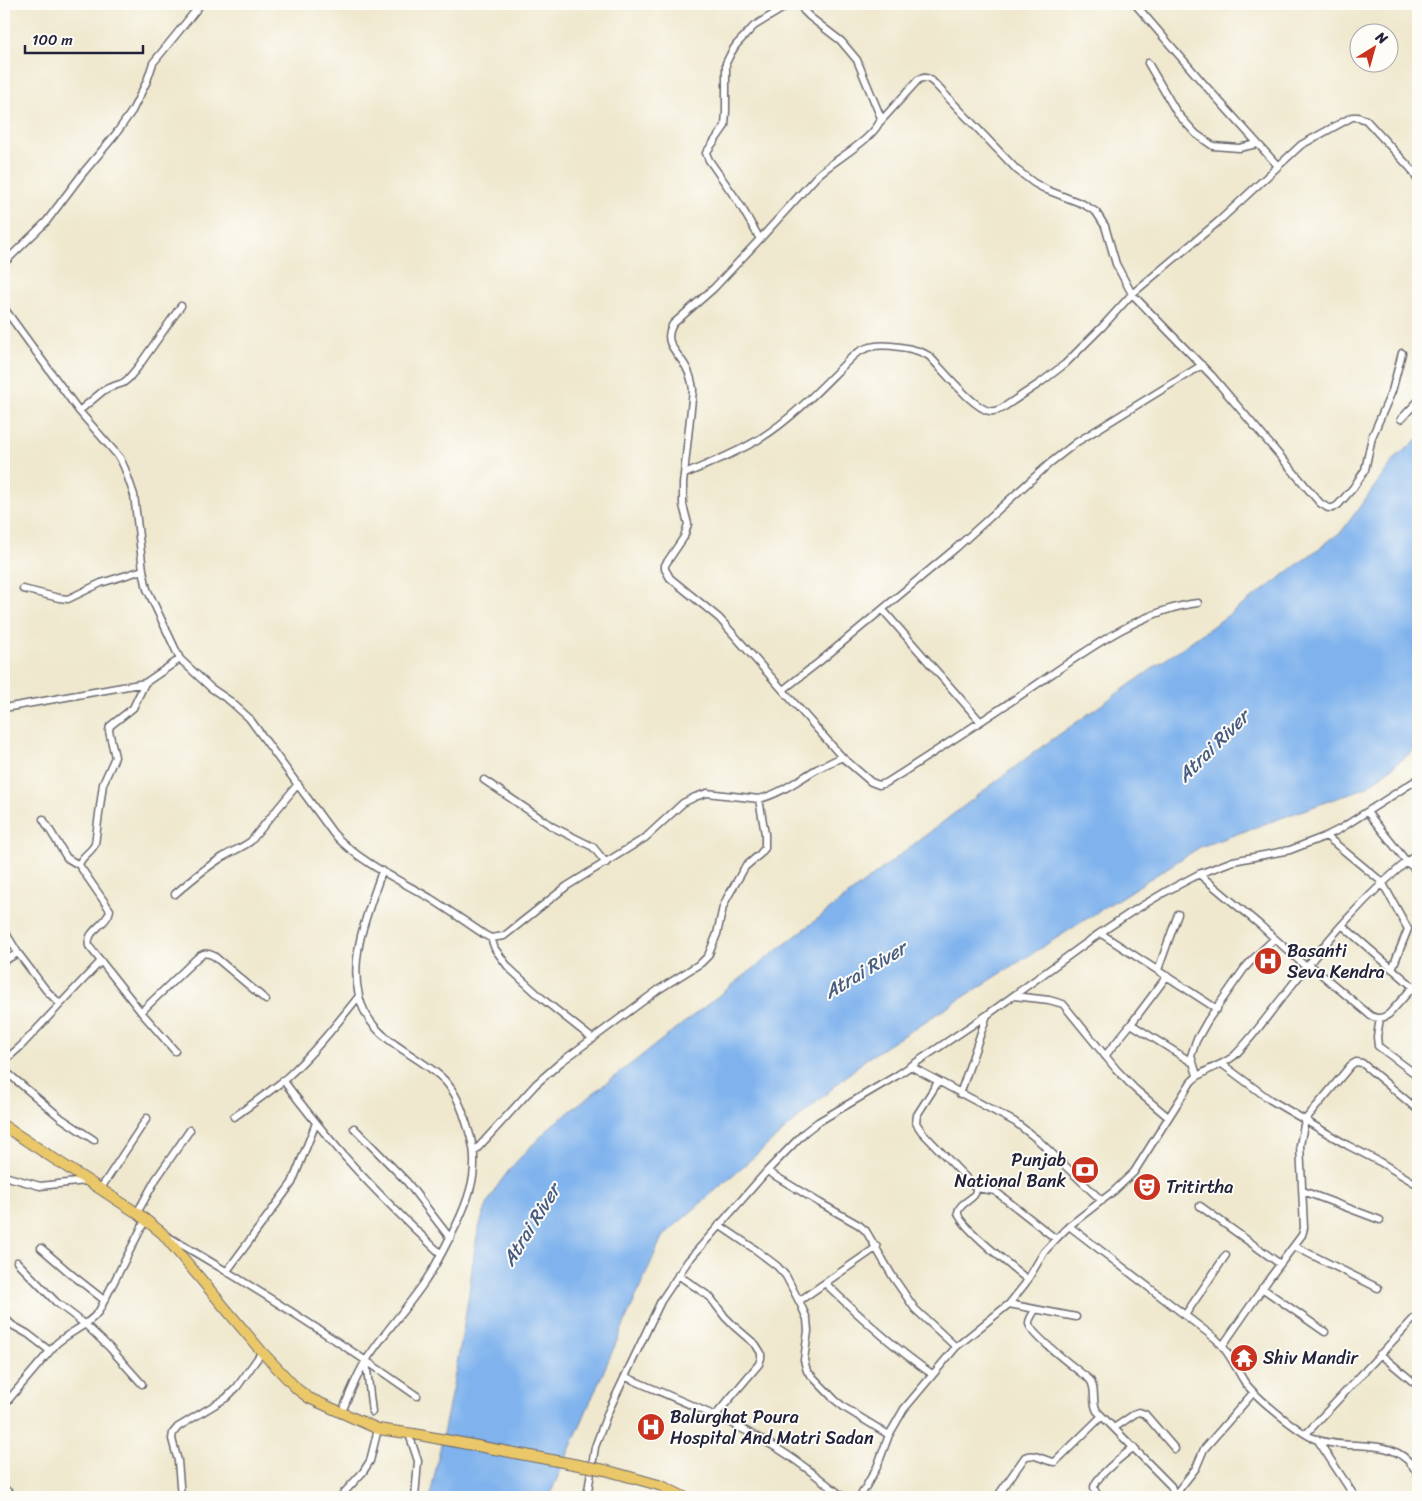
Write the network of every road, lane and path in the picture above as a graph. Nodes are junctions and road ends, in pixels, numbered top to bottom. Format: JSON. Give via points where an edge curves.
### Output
{"nodes":[{"id":1,"x":201,"y":4,"type":"edge"},
{"id":2,"x":790,"y":4,"type":"edge"},
{"id":3,"x":799,"y":4,"type":"edge"},
{"id":4,"x":1135,"y":4,"type":"edge"},
{"id":5,"x":1148,"y":63,"type":"dead end"},
{"id":6,"x":880,"y":122,"type":"junction"},
{"id":7,"x":1257,"y":144,"type":"junction"},
{"id":8,"x":1278,"y":166,"type":"junction"},
{"id":9,"x":1418,"y":181,"type":"edge"},
{"id":10,"x":760,"y":239,"type":"junction"},
{"id":11,"x":4,"y":263,"type":"edge"},
{"id":12,"x":1132,"y":294,"type":"junction"},
{"id":13,"x":182,"y":306,"type":"dead end"},
{"id":14,"x":4,"y":308,"type":"edge"},
{"id":15,"x":1402,"y":353,"type":"dead end"},
{"id":16,"x":1202,"y":365,"type":"junction"},
{"id":17,"x":1418,"y":401,"type":"edge"},
{"id":18,"x":79,"y":411,"type":"junction"},
{"id":19,"x":1401,"y":418,"type":"dead end"},
{"id":20,"x":685,"y":474,"type":"junction"},
{"id":21,"x":143,"y":570,"type":"junction"},
{"id":22,"x":23,"y":589,"type":"dead end"},
{"id":23,"x":1198,"y":602,"type":"dead end"},
{"id":24,"x":883,"y":610,"type":"junction"},
{"id":25,"x":180,"y":659,"type":"junction"},
{"id":26,"x":145,"y":683,"type":"junction"},
{"id":27,"x":783,"y":690,"type":"junction"},
{"id":28,"x":4,"y":708,"type":"edge"},
{"id":29,"x":980,"y":721,"type":"junction"},
{"id":30,"x":842,"y":757,"type":"junction"},
{"id":31,"x":1418,"y":779,"type":"edge"},
{"id":32,"x":484,"y":780,"type":"dead end"},
{"id":33,"x":298,"y":784,"type":"junction"},
{"id":34,"x":759,"y":798,"type":"junction"},
{"id":35,"x":1367,"y":812,"type":"junction"},
{"id":36,"x":43,"y":819,"type":"dead end"},
{"id":37,"x":1326,"y":836,"type":"junction"},
{"id":38,"x":1418,"y":854,"type":"edge"},
{"id":39,"x":1407,"y":862,"type":"junction"},
{"id":40,"x":606,"y":863,"type":"junction"},
{"id":41,"x":79,"y":866,"type":"junction"},
{"id":42,"x":382,"y":871,"type":"junction"},
{"id":43,"x":1418,"y":872,"type":"edge"},
{"id":44,"x":1199,"y":874,"type":"junction"},
{"id":45,"x":1382,"y":882,"type":"junction"},
{"id":46,"x":176,"y":894,"type":"dead end"},
{"id":47,"x":1178,"y":914,"type":"dead end"},
{"id":48,"x":1343,"y":926,"type":"junction"},
{"id":49,"x":4,"y":930,"type":"edge"},
{"id":50,"x":1100,"y":933,"type":"junction"},
{"id":51,"x":491,"y":938,"type":"junction"},
{"id":52,"x":1274,"y":939,"type":"junction"},
{"id":53,"x":18,"y":953,"type":"junction"},
{"id":54,"x":4,"y":961,"type":"edge"},
{"id":55,"x":100,"y":961,"type":"junction"},
{"id":56,"x":1308,"y":966,"type":"junction"},
{"id":57,"x":1392,"y":969,"type":"junction"},
{"id":58,"x":1158,"y":970,"type":"junction"},
{"id":59,"x":1167,"y":976,"type":"junction"},
{"id":60,"x":1416,"y":989,"type":"edge"},
{"id":61,"x":359,"y":996,"type":"junction"},
{"id":62,"x":1014,"y":996,"type":"junction"},
{"id":63,"x":266,"y":1000,"type":"dead end"},
{"id":64,"x":60,"y":1004,"type":"junction"},
{"id":65,"x":1216,"y":1009,"type":"junction"},
{"id":66,"x":141,"y":1012,"type":"junction"},
{"id":67,"x":987,"y":1015,"type":"junction"},
{"id":68,"x":1380,"y":1018,"type":"junction"},
{"id":69,"x":1131,"y":1024,"type":"junction"},
{"id":70,"x":593,"y":1039,"type":"junction"},
{"id":71,"x":176,"y":1051,"type":"dead end"},
{"id":72,"x":1105,"y":1056,"type":"junction"},
{"id":73,"x":4,"y":1061,"type":"edge"},
{"id":74,"x":1193,"y":1063,"type":"junction"},
{"id":75,"x":1222,"y":1064,"type":"junction"},
{"id":76,"x":910,"y":1066,"type":"junction"},
{"id":77,"x":4,"y":1070,"type":"edge"},
{"id":78,"x":1197,"y":1075,"type":"junction"},
{"id":79,"x":1418,"y":1076,"type":"edge"},
{"id":80,"x":283,"y":1080,"type":"junction"},
{"id":81,"x":938,"y":1082,"type":"junction"},
{"id":82,"x":960,"y":1094,"type":"junction"},
{"id":83,"x":1418,"y":1110,"type":"edge"},
{"id":84,"x":234,"y":1117,"type":"dead end"},
{"id":85,"x":1168,"y":1117,"type":"junction"},
{"id":86,"x":147,"y":1118,"type":"dead end"},
{"id":87,"x":1305,"y":1120,"type":"junction"},
{"id":88,"x":316,"y":1123,"type":"junction"},
{"id":89,"x":4,"y":1126,"type":"edge"},
{"id":90,"x":354,"y":1128,"type":"dead end"},
{"id":91,"x":190,"y":1130,"type":"dead end"},
{"id":92,"x":94,"y":1140,"type":"dead end"},
{"id":93,"x":475,"y":1151,"type":"junction"},
{"id":94,"x":767,"y":1171,"type":"junction"},
{"id":95,"x":4,"y":1176,"type":"edge"},
{"id":96,"x":87,"y":1180,"type":"junction"},
{"id":97,"x":1418,"y":1185,"type":"edge"},
{"id":98,"x":101,"y":1188,"type":"junction"},
{"id":99,"x":976,"y":1188,"type":"junction"},
{"id":100,"x":1303,"y":1191,"type":"junction"},
{"id":101,"x":1102,"y":1201,"type":"junction"},
{"id":102,"x":1200,"y":1206,"type":"dead end"},
{"id":103,"x":142,"y":1216,"type":"junction"},
{"id":104,"x":1380,"y":1220,"type":"dead end"},
{"id":105,"x":719,"y":1225,"type":"junction"},
{"id":106,"x":1069,"y":1226,"type":"junction"},
{"id":107,"x":162,"y":1233,"type":"junction"},
{"id":108,"x":450,"y":1238,"type":"junction"},
{"id":109,"x":1056,"y":1239,"type":"junction"},
{"id":110,"x":1294,"y":1246,"type":"junction"},
{"id":111,"x":877,"y":1247,"type":"junction"},
{"id":112,"x":41,"y":1248,"type":"dead end"},
{"id":113,"x":441,"y":1254,"type":"junction"},
{"id":114,"x":1226,"y":1255,"type":"dead end"},
{"id":115,"x":17,"y":1262,"type":"dead end"},
{"id":116,"x":1280,"y":1264,"type":"junction"},
{"id":117,"x":227,"y":1271,"type":"junction"},
{"id":118,"x":678,"y":1275,"type":"junction"},
{"id":119,"x":1028,"y":1280,"type":"junction"},
{"id":120,"x":825,"y":1283,"type":"junction"},
{"id":121,"x":1262,"y":1288,"type":"junction"},
{"id":122,"x":1378,"y":1288,"type":"dead end"},
{"id":123,"x":104,"y":1300,"type":"junction"},
{"id":124,"x":799,"y":1301,"type":"junction"},
{"id":125,"x":1009,"y":1304,"type":"junction"},
{"id":126,"x":1035,"y":1310,"type":"junction"},
{"id":127,"x":1418,"y":1314,"type":"edge"},
{"id":128,"x":1185,"y":1315,"type":"junction"},
{"id":129,"x":4,"y":1317,"type":"edge"},
{"id":130,"x":1076,"y":1317,"type":"dead end"},
{"id":131,"x":86,"y":1325,"type":"junction"},
{"id":132,"x":1325,"y":1332,"type":"dead end"},
{"id":133,"x":1223,"y":1345,"type":"junction"},
{"id":134,"x":956,"y":1347,"type":"junction"},
{"id":135,"x":50,"y":1351,"type":"junction"},
{"id":136,"x":262,"y":1352,"type":"junction"},
{"id":137,"x":1380,"y":1354,"type":"junction"},
{"id":138,"x":366,"y":1360,"type":"junction"},
{"id":139,"x":932,"y":1374,"type":"junction"},
{"id":140,"x":626,"y":1377,"type":"junction"},
{"id":141,"x":142,"y":1384,"type":"dead end"},
{"id":142,"x":1418,"y":1386,"type":"edge"},
{"id":143,"x":1254,"y":1393,"type":"junction"},
{"id":144,"x":417,"y":1396,"type":"dead end"},
{"id":145,"x":4,"y":1405,"type":"edge"},
{"id":146,"x":372,"y":1412,"type":"dead end"},
{"id":147,"x":341,"y":1414,"type":"junction"},
{"id":148,"x":715,"y":1416,"type":"junction"},
{"id":149,"x":1102,"y":1416,"type":"junction"},
{"id":150,"x":1114,"y":1428,"type":"junction"},
{"id":151,"x":378,"y":1429,"type":"junction"},
{"id":152,"x":412,"y":1434,"type":"junction"},
{"id":153,"x":1306,"y":1434,"type":"junction"},
{"id":154,"x":889,"y":1435,"type":"junction"},
{"id":155,"x":1317,"y":1439,"type":"junction"},
{"id":156,"x":1134,"y":1447,"type":"junction"},
{"id":157,"x":1175,"y":1449,"type":"dead end"},
{"id":158,"x":1418,"y":1475,"type":"edge"},
{"id":159,"x":4,"y":1488,"type":"edge"},
{"id":160,"x":1175,"y":1496,"type":"edge"},
{"id":161,"x":14,"y":1497,"type":"edge"},
{"id":162,"x":180,"y":1497,"type":"edge"},
{"id":163,"x":340,"y":1497,"type":"edge"},
{"id":164,"x":415,"y":1497,"type":"edge"},
{"id":165,"x":587,"y":1497,"type":"edge"},
{"id":166,"x":684,"y":1497,"type":"edge"},
{"id":167,"x":843,"y":1497,"type":"edge"},
{"id":168,"x":860,"y":1497,"type":"edge"},
{"id":169,"x":997,"y":1497,"type":"edge"},
{"id":170,"x":1100,"y":1497,"type":"edge"},
{"id":171,"x":1355,"y":1497,"type":"edge"}],
"edges":[{"from":1,"to":11,"type":"street","via":[[153,63],[132,111],[115,135],[46,222]]},
{"from":2,"to":10,"type":"street","via":[[754,26],[731,53],[726,63],[724,126],[706,153]]},
{"from":3,"to":6,"type":"street","via":[[841,41],[857,60],[880,114]]},
{"from":4,"to":7,"type":"street"},
{"from":5,"to":7,"type":"street","via":[[1177,113],[1196,134],[1213,146],[1239,148]]},
{"from":6,"to":10,"type":"street","via":[[866,138],[817,176]]},
{"from":6,"to":12,"type":"street","via":[[918,80],[930,79],[1017,170],[1047,190],[1096,212],[1105,226],[1116,264]]},
{"from":7,"to":8,"type":"street"},
{"from":8,"to":9,"type":"street","via":[[1301,145],[1352,117],[1358,117],[1366,120],[1412,170]]},
{"from":8,"to":12,"type":"street"},
{"from":10,"to":20,"type":"street","via":[[670,329],[669,341],[687,368],[693,390]]},
{"from":12,"to":16,"type":"street"},
{"from":12,"to":20,"type":"street","via":[[1065,364],[994,412],[976,404],[922,352],[873,346],[852,356],[796,412],[766,435],[729,456]]},
{"from":13,"to":18,"type":"street","via":[[128,380],[103,391]]},
{"from":14,"to":18,"type":"street"},
{"from":15,"to":16,"type":"street","via":[[1392,391],[1372,437],[1365,470],[1333,508],[1320,503]]},
{"from":16,"to":24,"type":"street","via":[[1077,442]]},
{"from":17,"to":19,"type":"street"},
{"from":18,"to":21,"type":"street","via":[[113,449],[125,469],[134,495]]},
{"from":20,"to":27,"type":"street","via":[[683,505],[687,517],[686,532],[665,565],[668,574],[719,618]]},
{"from":21,"to":22,"type":"street","via":[[101,583],[68,598]]},
{"from":21,"to":25,"type":"street","via":[[147,589]]},
{"from":23,"to":29,"type":"street","via":[[1142,619],[1095,645]]},
{"from":24,"to":27,"type":"street"},
{"from":24,"to":29,"type":"street"},
{"from":25,"to":26,"type":"street"},
{"from":25,"to":33,"type":"street","via":[[249,718]]},
{"from":26,"to":28,"type":"street"},
{"from":26,"to":41,"type":"street","via":[[133,708],[110,726],[115,757],[103,784],[95,844]]},
{"from":27,"to":30,"type":"street"},
{"from":29,"to":30,"type":"street","via":[[880,785],[871,782]]},
{"from":30,"to":34,"type":"street"},
{"from":31,"to":35,"type":"street"},
{"from":32,"to":40,"type":"street","via":[[553,827],[593,848]]},
{"from":33,"to":42,"type":"street","via":[[344,845]]},
{"from":33,"to":46,"type":"street","via":[[251,841],[214,862]]},
{"from":34,"to":40,"type":"street","via":[[707,793],[695,797],[645,838]]},
{"from":34,"to":70,"type":"street","via":[[765,848],[745,868],[727,898],[708,956]]},
{"from":35,"to":37,"type":"street"},
{"from":35,"to":39,"type":"street"},
{"from":36,"to":41,"type":"street","via":[[67,858]]},
{"from":37,"to":44,"type":"street","via":[[1290,850],[1233,861]]},
{"from":37,"to":45,"type":"street"},
{"from":38,"to":39,"type":"street"},
{"from":39,"to":43,"type":"street"},
{"from":39,"to":45,"type":"street"},
{"from":40,"to":51,"type":"street","via":[[567,886],[504,936]]},
{"from":41,"to":55,"type":"street","via":[[110,910],[107,919],[90,935],[88,942]]},
{"from":42,"to":51,"type":"street"},
{"from":42,"to":61,"type":"street","via":[[358,953]]},
{"from":44,"to":50,"type":"street"},
{"from":44,"to":52,"type":"street"},
{"from":45,"to":48,"type":"street"},
{"from":45,"to":57,"type":"street","via":[[1408,929]]},
{"from":47,"to":58,"type":"street"},
{"from":48,"to":56,"type":"street"},
{"from":48,"to":57,"type":"street"},
{"from":49,"to":53,"type":"street"},
{"from":50,"to":58,"type":"street"},
{"from":50,"to":62,"type":"street"},
{"from":51,"to":70,"type":"street","via":[[509,968]]},
{"from":52,"to":56,"type":"street"},
{"from":52,"to":65,"type":"street","via":[[1252,960]]},
{"from":53,"to":54,"type":"street"},
{"from":53,"to":64,"type":"street"},
{"from":55,"to":64,"type":"street"},
{"from":55,"to":66,"type":"street"},
{"from":56,"to":68,"type":"street","via":[[1371,1016]]},
{"from":56,"to":75,"type":"street","via":[[1241,1049]]},
{"from":57,"to":60,"type":"street"},
{"from":58,"to":59,"type":"street"},
{"from":59,"to":65,"type":"street"},
{"from":59,"to":69,"type":"street"},
{"from":60,"to":68,"type":"street","via":[[1389,1014]]},
{"from":61,"to":80,"type":"street"},
{"from":61,"to":93,"type":"street","via":[[370,1020],[387,1039],[448,1084],[460,1104]]},
{"from":62,"to":67,"type":"street"},
{"from":62,"to":72,"type":"street","via":[[1062,1004]]},
{"from":63,"to":66,"type":"street","via":[[214,956],[204,953]]},
{"from":64,"to":73,"type":"street"},
{"from":65,"to":74,"type":"street","via":[[1196,1041],[1191,1056]]},
{"from":66,"to":71,"type":"street"},
{"from":67,"to":76,"type":"street"},
{"from":67,"to":82,"type":"street"},
{"from":68,"to":79,"type":"street","via":[[1378,1046]]},
{"from":69,"to":72,"type":"street"},
{"from":69,"to":74,"type":"street"},
{"from":70,"to":93,"type":"street","via":[[536,1084]]},
{"from":72,"to":85,"type":"street","via":[[1135,1089]]},
{"from":74,"to":78,"type":"street"},
{"from":75,"to":78,"type":"street"},
{"from":75,"to":87,"type":"street","via":[[1269,1099]]},
{"from":76,"to":81,"type":"street"},
{"from":76,"to":94,"type":"street","via":[[818,1122]]},
{"from":77,"to":92,"type":"street","via":[[61,1118]]},
{"from":78,"to":85,"type":"street"},
{"from":80,"to":84,"type":"street"},
{"from":80,"to":88,"type":"street"},
{"from":81,"to":82,"type":"street"},
{"from":81,"to":99,"type":"street","via":[[917,1115],[916,1123]]},
{"from":82,"to":101,"type":"street","via":[[1030,1132]]},
{"from":83,"to":87,"type":"street","via":[[1362,1063],[1356,1062]]},
{"from":85,"to":101,"type":"street","via":[[1134,1172]]},
{"from":86,"to":98,"type":"street"},
{"from":87,"to":97,"type":"street"},
{"from":87,"to":100,"type":"street","via":[[1300,1145]]},
{"from":88,"to":113,"type":"street","via":[[368,1182]]},
{"from":88,"to":117,"type":"street","via":[[292,1183]]},
{"from":89,"to":96,"type":"main road"},
{"from":90,"to":108,"type":"street","via":[[407,1182]]},
{"from":91,"to":103,"type":"street","via":[[156,1179]]},
{"from":93,"to":108,"type":"street","via":[[467,1199]]},
{"from":94,"to":105,"type":"street"},
{"from":94,"to":111,"type":"street","via":[[859,1224]]},
{"from":95,"to":96,"type":"street","via":[[40,1186]]},
{"from":96,"to":98,"type":"main road"},
{"from":98,"to":103,"type":"main road"},
{"from":99,"to":109,"type":"street","via":[[995,1191]]},
{"from":99,"to":119,"type":"street","via":[[974,1196],[958,1210],[959,1216],[987,1247]]},
{"from":100,"to":104,"type":"street"},
{"from":100,"to":110,"type":"street","via":[[1304,1228]]},
{"from":101,"to":106,"type":"street"},
{"from":102,"to":116,"type":"street"},
{"from":103,"to":107,"type":"main road"},
{"from":103,"to":123,"type":"street"},
{"from":105,"to":118,"type":"street"},
{"from":105,"to":124,"type":"street","via":[[777,1266]]},
{"from":106,"to":109,"type":"street"},
{"from":106,"to":128,"type":"street"},
{"from":107,"to":117,"type":"street"},
{"from":107,"to":136,"type":"main road"},
{"from":108,"to":113,"type":"street"},
{"from":109,"to":119,"type":"street","via":[[1044,1252]]},
{"from":110,"to":116,"type":"street"},
{"from":110,"to":122,"type":"street"},
{"from":111,"to":120,"type":"street"},
{"from":111,"to":134,"type":"street","via":[[915,1309]]},
{"from":112,"to":123,"type":"street"},
{"from":113,"to":138,"type":"street","via":[[424,1283]]},
{"from":114,"to":128,"type":"street"},
{"from":115,"to":131,"type":"street","via":[[56,1302]]},
{"from":116,"to":121,"type":"street"},
{"from":117,"to":138,"type":"street"},
{"from":118,"to":140,"type":"street","via":[[661,1301]]},
{"from":118,"to":148,"type":"street","via":[[710,1296],[725,1317],[761,1353],[759,1364]]},
{"from":119,"to":125,"type":"street"},
{"from":120,"to":124,"type":"street"},
{"from":120,"to":139,"type":"street","via":[[859,1317]]},
{"from":121,"to":132,"type":"street"},
{"from":121,"to":133,"type":"street"},
{"from":123,"to":131,"type":"street"},
{"from":124,"to":154,"type":"street","via":[[807,1320],[804,1360],[807,1371],[845,1408]]},
{"from":125,"to":126,"type":"street"},
{"from":125,"to":134,"type":"street"},
{"from":126,"to":130,"type":"street"},
{"from":126,"to":149,"type":"street","via":[[1030,1327],[1090,1380],[1094,1388],[1094,1403]]},
{"from":127,"to":137,"type":"street"},
{"from":128,"to":133,"type":"street"},
{"from":129,"to":135,"type":"street"},
{"from":131,"to":135,"type":"street","via":[[63,1338]]},
{"from":131,"to":141,"type":"street"},
{"from":133,"to":143,"type":"street"},
{"from":134,"to":139,"type":"street"},
{"from":135,"to":145,"type":"street"},
{"from":136,"to":147,"type":"main road","via":[[308,1398]]},
{"from":136,"to":162,"type":"street","via":[[226,1398],[173,1432]]},
{"from":137,"to":142,"type":"street"},
{"from":137,"to":153,"type":"street"},
{"from":138,"to":144,"type":"street"},
{"from":138,"to":146,"type":"street"},
{"from":138,"to":147,"type":"street"},
{"from":139,"to":154,"type":"street","via":[[904,1409]]},
{"from":140,"to":148,"type":"street"},
{"from":140,"to":165,"type":"street","via":[[608,1412],[596,1447]]},
{"from":143,"to":153,"type":"street"},
{"from":143,"to":160,"type":"street","via":[[1204,1449],[1196,1468]]},
{"from":147,"to":151,"type":"main road"},
{"from":148,"to":167,"type":"street","via":[[778,1448]]},
{"from":149,"to":150,"type":"street"},
{"from":149,"to":169,"type":"street","via":[[1055,1462],[1032,1455],[1025,1457]]},
{"from":150,"to":156,"type":"street"},
{"from":150,"to":157,"type":"street","via":[[1136,1413],[1145,1414]]},
{"from":151,"to":152,"type":"main road"},
{"from":151,"to":163,"type":"street","via":[[370,1461]]},
{"from":152,"to":164,"type":"street","via":[[418,1461]]},
{"from":152,"to":166,"type":"main road","bridge":true,"via":[[605,1470],[662,1486]]},
{"from":153,"to":155,"type":"street"},
{"from":154,"to":168,"type":"street","via":[[878,1467]]},
{"from":155,"to":158,"type":"street","via":[[1396,1451],[1407,1459]]},
{"from":155,"to":171,"type":"street"},
{"from":156,"to":160,"type":"street","via":[[1172,1486]]},
{"from":156,"to":170,"type":"street","via":[[1096,1482],[1095,1492]]},
{"from":159,"to":161,"type":"street"}]}
